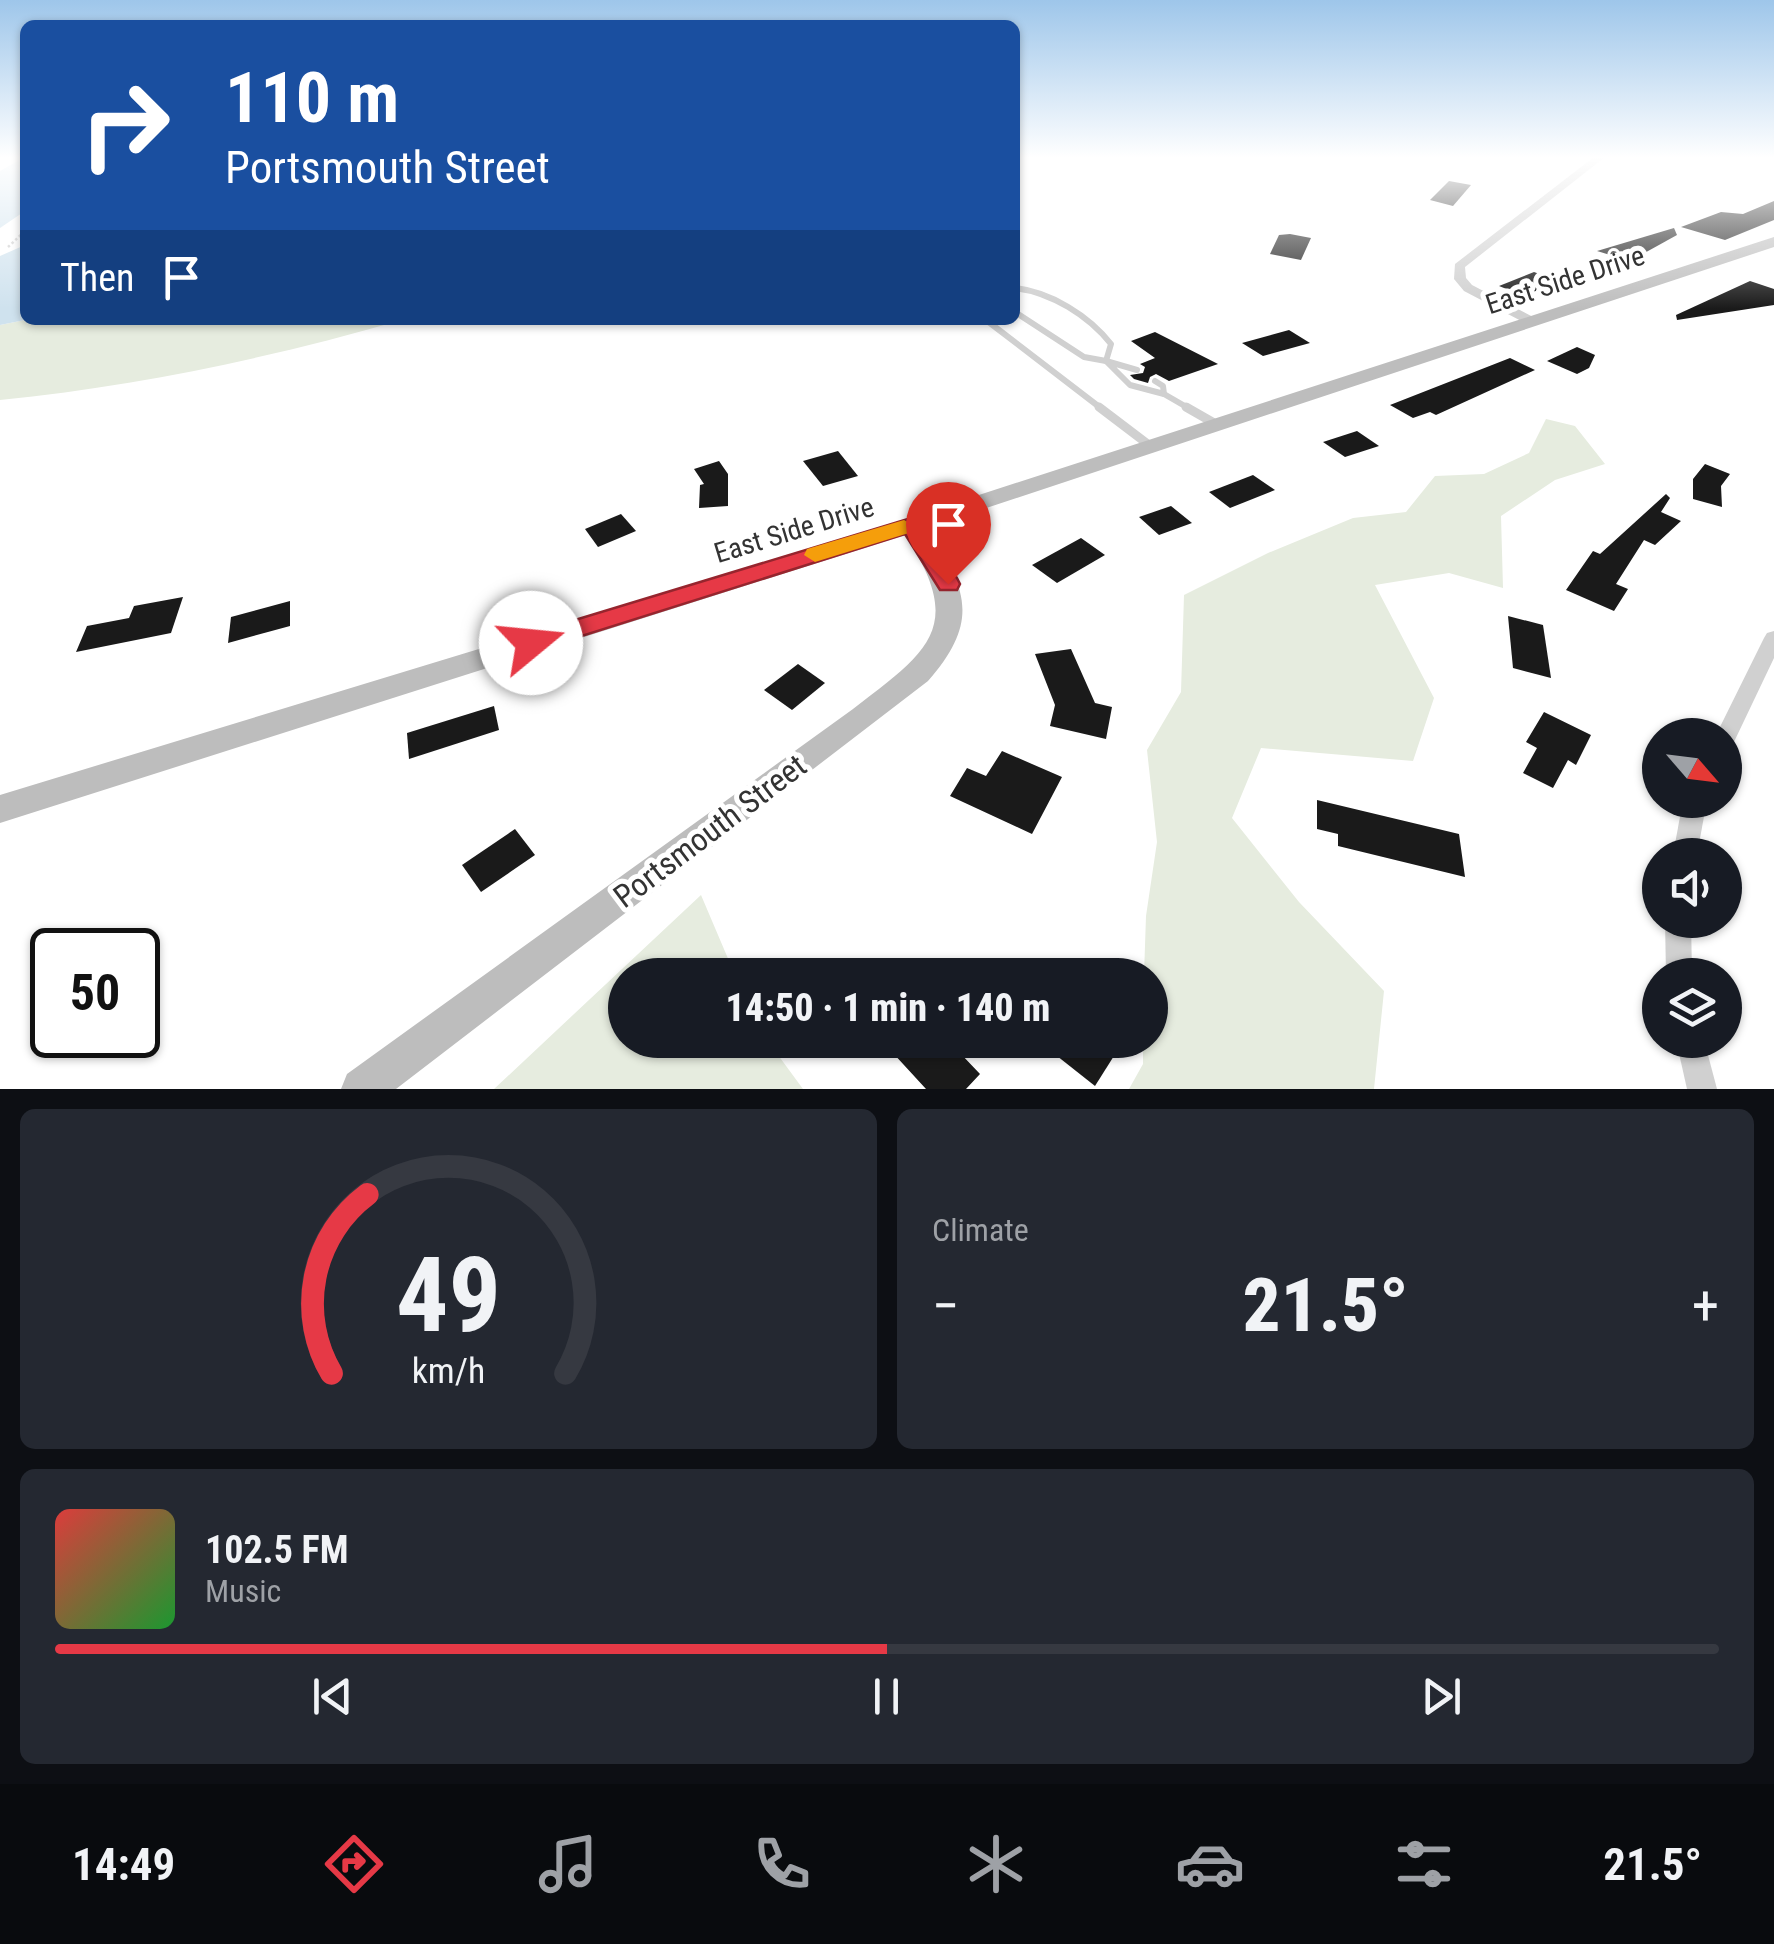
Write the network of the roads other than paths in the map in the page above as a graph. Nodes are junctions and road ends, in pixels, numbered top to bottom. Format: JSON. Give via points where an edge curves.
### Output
{"nodes":[{"id":1,"x":1535,"y":208,"type":"edge"},
{"id":2,"x":1774,"y":242,"type":"edge"},
{"id":3,"x":1020,"y":288,"type":"edge"},
{"id":4,"x":1020,"y":315,"type":"edge"},
{"id":5,"x":1532,"y":322,"type":"junction"},
{"id":6,"x":993,"y":325,"type":"edge"},
{"id":7,"x":1106,"y":362,"type":"junction"},
{"id":8,"x":1137,"y":370,"type":"dead end"},
{"id":9,"x":1156,"y":381,"type":"dead end"},
{"id":10,"x":1164,"y":394,"type":"junction"},
{"id":11,"x":1214,"y":423,"type":"junction"},
{"id":12,"x":1149,"y":444,"type":"junction"},
{"id":13,"x":911,"y":525,"type":"junction"},
{"id":14,"x":1774,"y":638,"type":"edge"},
{"id":15,"x":1735,"y":718,"type":"edge"},
{"id":16,"x":0,"y":808,"type":"edge"},
{"id":17,"x":1694,"y":1058,"type":"edge"},
{"id":18,"x":362,"y":1089,"type":"edge"},
{"id":19,"x":1702,"y":1089,"type":"edge"}],
"edges":[{"from":1,"to":5,"type":"street","via":[[1460,266],[1468,288]]},
{"from":2,"to":5,"type":"main road","name":"East Side Drive"},
{"from":3,"to":7,"type":"lane","via":[[1106,335]]},
{"from":4,"to":7,"type":"lane","via":[[1084,357]]},
{"from":5,"to":11,"type":"main road","name":"East Side Drive"},
{"from":6,"to":12,"type":"lane"},
{"from":7,"to":8,"type":"lane"},
{"from":7,"to":10,"type":"lane","via":[[1112,374]]},
{"from":9,"to":10,"type":"lane"},
{"from":10,"to":11,"type":"lane"},
{"from":11,"to":12,"type":"main road","name":"East Side Drive"},
{"from":12,"to":13,"type":"main road","name":"East Side Drive"},
{"from":13,"to":16,"type":"main road","name":"East Side Drive"},
{"from":13,"to":18,"type":"main road","name":"Portsmouth Street","via":[[938,564],[953,604],[952,624],[926,666]]},
{"from":14,"to":15,"type":"street"},
{"from":17,"to":19,"type":"street"}]}
